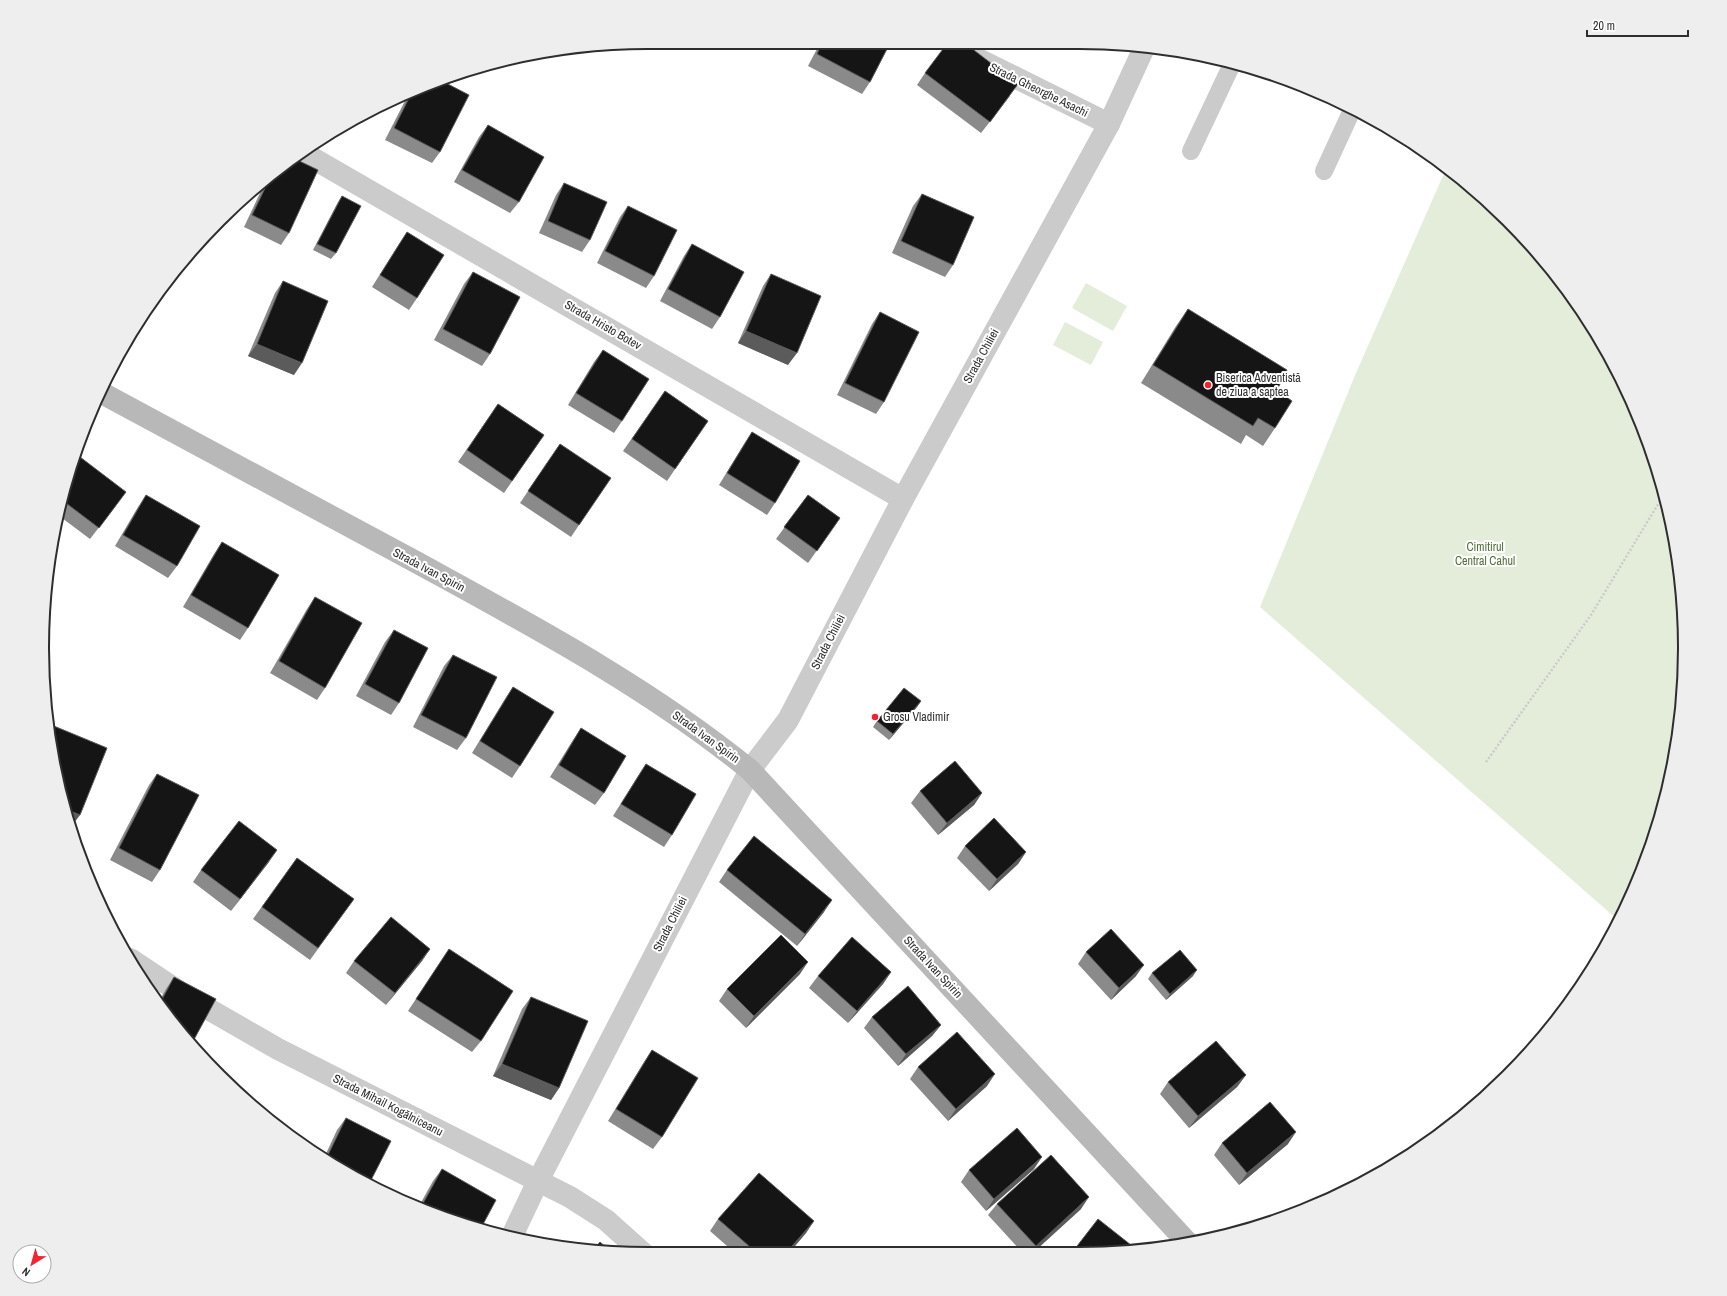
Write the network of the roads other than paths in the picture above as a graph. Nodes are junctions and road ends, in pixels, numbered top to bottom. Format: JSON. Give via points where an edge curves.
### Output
{"nodes":[{"id":1,"x":956,"y":49,"type":"edge"},
{"id":2,"x":1142,"y":52,"type":"edge"},
{"id":3,"x":1230,"y":68,"type":"edge"},
{"id":4,"x":1350,"y":114,"type":"edge"},
{"id":5,"x":1109,"y":124,"type":"junction"},
{"id":6,"x":1191,"y":152,"type":"dead end"},
{"id":7,"x":308,"y":155,"type":"edge"},
{"id":8,"x":1324,"y":171,"type":"dead end"},
{"id":9,"x":106,"y":395,"type":"edge"},
{"id":10,"x":903,"y":499,"type":"junction"},
{"id":11,"x":750,"y":770,"type":"junction"},
{"id":12,"x":140,"y":966,"type":"edge"},
{"id":13,"x":538,"y":1181,"type":"junction"},
{"id":14,"x":514,"y":1231,"type":"edge"},
{"id":15,"x":1183,"y":1237,"type":"edge"},
{"id":16,"x":636,"y":1247,"type":"edge"}],
"edges":[{"from":1,"to":5,"type":"street","name":"Strada Gheorghe Asachi"},
{"from":2,"to":5,"type":"street","name":"Strada Chiliei"},
{"from":3,"to":6,"type":"lane"},
{"from":4,"to":8,"type":"lane"},
{"from":5,"to":10,"type":"street","name":"Strada Chiliei"},
{"from":7,"to":10,"type":"street","name":"Strada Hristo Botev"},
{"from":9,"to":11,"type":"street","name":"Strada Ivan Spirin","via":[[488,601],[630,683],[712,739]]},
{"from":10,"to":11,"type":"street","name":"Strada Chiliei","via":[[788,720]]},
{"from":11,"to":13,"type":"street","name":"Strada Chiliei"},
{"from":11,"to":15,"type":"street","name":"Strada Ivan Spirin"},
{"from":12,"to":13,"type":"street","name":"Strada Mihail Kogălniceanu","via":[[184,995],[278,1049]]},
{"from":13,"to":14,"type":"street","name":"Strada Chiliei"},
{"from":13,"to":16,"type":"street","name":"Strada Mihail Kogălniceanu","via":[[570,1197],[606,1220]]}]}
